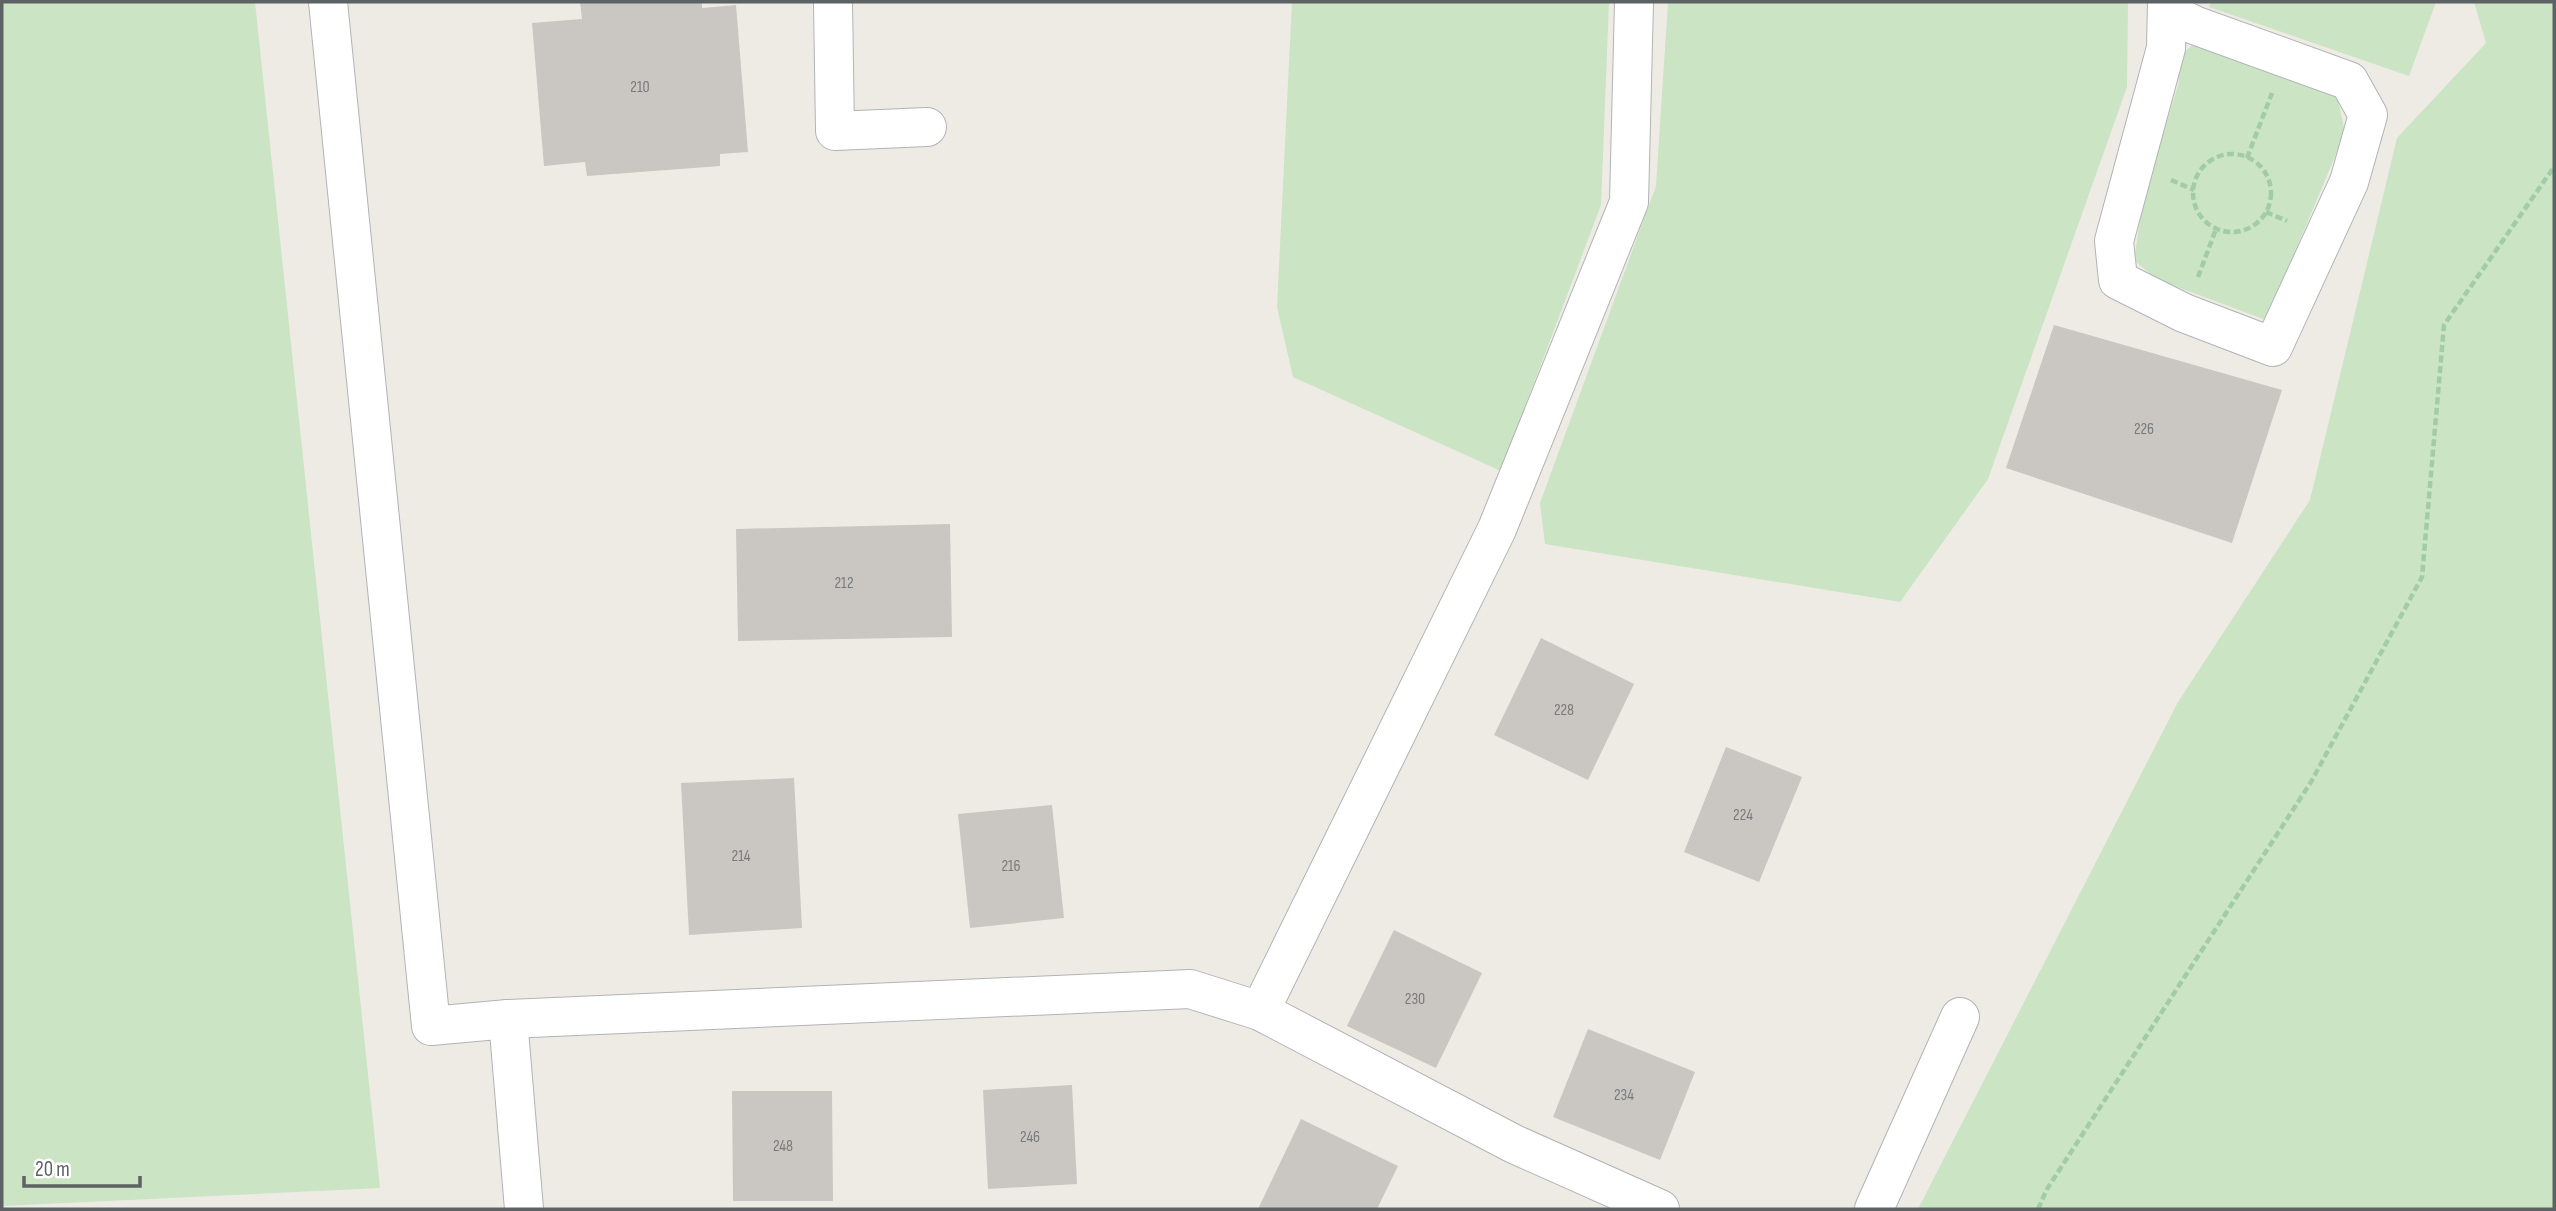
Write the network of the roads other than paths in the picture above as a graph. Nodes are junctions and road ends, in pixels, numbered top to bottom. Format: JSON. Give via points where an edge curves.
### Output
{"nodes":[{"id":1,"x":328,"y":2,"type":"edge"},
{"id":2,"x":833,"y":2,"type":"edge"},
{"id":3,"x":1634,"y":2,"type":"edge"},
{"id":4,"x":2167,"y":6,"type":"edge"},
{"id":5,"x":927,"y":127,"type":"dead end"},
{"id":6,"x":1260,"y":1011,"type":"junction"},
{"id":7,"x":1960,"y":1017,"type":"dead end"},
{"id":8,"x":508,"y":1019,"type":"junction"},
{"id":9,"x":524,"y":1209,"type":"edge"},
{"id":10,"x":1660,"y":1209,"type":"edge"},
{"id":11,"x":1874,"y":1209,"type":"edge"}],
"edges":[{"from":1,"to":8,"type":"street","via":[[431,1026]]},
{"from":2,"to":5,"type":"street","via":[[835,131]]},
{"from":3,"to":6,"type":"street","via":[[1629,202],[1497,529]]},
{"from":4,"to":4,"type":"street","via":[[2166,48],[2114,242],[2118,280],[2184,313],[2273,347],[2349,182],[2368,115],[2349,81],[2194,24]]},
{"from":6,"to":8,"type":"street","via":[[1190,989]]},
{"from":6,"to":10,"type":"street","via":[[1514,1144]]},
{"from":7,"to":11,"type":"street"},
{"from":8,"to":9,"type":"street"}]}
